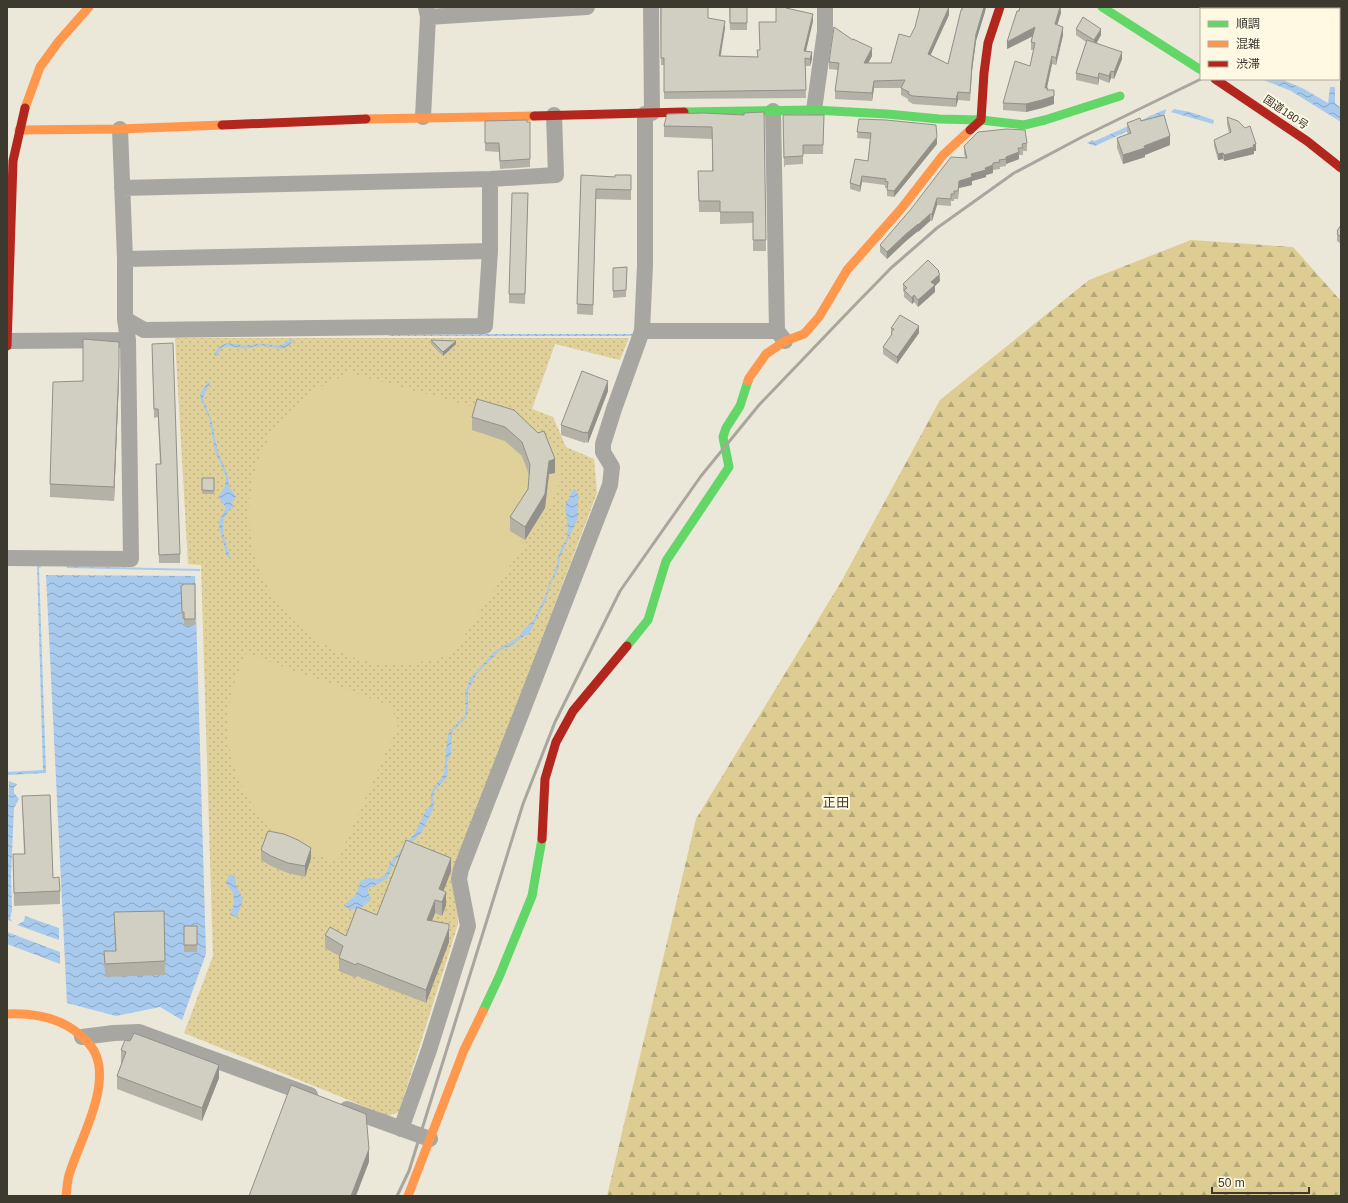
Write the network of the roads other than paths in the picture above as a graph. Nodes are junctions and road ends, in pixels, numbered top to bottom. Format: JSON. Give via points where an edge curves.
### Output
{"nodes":[{"id":1,"x":90,"y":7,"type":"edge"},
{"id":2,"x":587,"y":7,"type":"edge"},
{"id":3,"x":651,"y":7,"type":"edge"},
{"id":4,"x":825,"y":7,"type":"edge"},
{"id":5,"x":1000,"y":7,"type":"edge"},
{"id":6,"x":1102,"y":7,"type":"edge"},
{"id":7,"x":427,"y":12,"type":"edge"},
{"id":8,"x":1197,"y":68,"type":"edge"},
{"id":9,"x":1217,"y":80,"type":"edge"},
{"id":10,"x":1120,"y":96,"type":"dead end"},
{"id":11,"x":814,"y":110,"type":"junction"},
{"id":12,"x":772,"y":111,"type":"junction"},
{"id":13,"x":649,"y":114,"type":"junction"},
{"id":14,"x":554,"y":115,"type":"junction"},
{"id":15,"x":423,"y":117,"type":"junction"},
{"id":16,"x":981,"y":120,"type":"junction"},
{"id":17,"x":120,"y":129,"type":"junction"},
{"id":18,"x":19,"y":130,"type":"junction"},
{"id":19,"x":1341,"y":168,"type":"edge"},
{"id":20,"x":490,"y":179,"type":"junction"},
{"id":21,"x":122,"y":188,"type":"junction"},
{"id":22,"x":490,"y":251,"type":"junction"},
{"id":23,"x":125,"y":259,"type":"junction"},
{"id":24,"x":125,"y":319,"type":"junction"},
{"id":25,"x":642,"y":331,"type":"junction"},
{"id":26,"x":781,"y":336,"type":"junction"},
{"id":27,"x":128,"y":340,"type":"junction"},
{"id":28,"x":7,"y":341,"type":"edge"},
{"id":29,"x":7,"y":346,"type":"edge"},
{"id":30,"x":7,"y":558,"type":"edge"},
{"id":31,"x":7,"y":1014,"type":"edge"},
{"id":32,"x":82,"y":1037,"type":"junction"},
{"id":33,"x":401,"y":1129,"type":"junction"},
{"id":34,"x":430,"y":1139,"type":"junction"},
{"id":35,"x":66,"y":1196,"type":"edge"},
{"id":36,"x":408,"y":1196,"type":"edge"}],
"edges":[{"from":1,"to":18,"type":"main road","via":[[59,41],[40,67]]},
{"from":2,"to":7,"type":"street"},
{"from":3,"to":13,"type":"street"},
{"from":4,"to":11,"type":"street","via":[[825,31]]},
{"from":5,"to":16,"type":"main road","via":[[988,43]]},
{"from":6,"to":8,"type":"main road"},
{"from":7,"to":15,"type":"street"},
{"from":9,"to":19,"type":"main road","name":"国道180号","via":[[1307,141]]},
{"from":10,"to":16,"type":"main road","via":[[1045,120],[1024,124],[1002,124]]},
{"from":11,"to":12,"type":"main road"},
{"from":11,"to":16,"type":"main road"},
{"from":12,"to":13,"type":"main road"},
{"from":12,"to":26,"type":"street"},
{"from":13,"to":14,"type":"main road"},
{"from":13,"to":25,"type":"street"},
{"from":14,"to":15,"type":"main road"},
{"from":14,"to":20,"type":"street","via":[[556,175]]},
{"from":15,"to":17,"type":"main road"},
{"from":16,"to":26,"type":"main road","via":[[943,155],[901,209],[847,270],[819,317],[804,334]]},
{"from":17,"to":18,"type":"main road"},
{"from":17,"to":21,"type":"street"},
{"from":18,"to":28,"type":"main road","via":[[13,161]]},
{"from":20,"to":21,"type":"street"},
{"from":20,"to":22,"type":"street"},
{"from":21,"to":23,"type":"street"},
{"from":22,"to":23,"type":"street"},
{"from":22,"to":24,"type":"street","via":[[486,326],[144,330]]},
{"from":23,"to":24,"type":"street"},
{"from":24,"to":27,"type":"street"},
{"from":25,"to":26,"type":"street"},
{"from":25,"to":33,"type":"street","via":[[603,444],[612,467],[610,485],[461,869],[459,879],[468,926]]},
{"from":26,"to":34,"type":"main road","via":[[749,378],[740,406],[723,437],[729,467],[666,561],[648,620],[573,711],[556,742],[545,779],[541,848],[532,896],[499,977],[464,1050]]},
{"from":27,"to":28,"type":"street"},
{"from":27,"to":30,"type":"street","via":[[131,559]]},
{"from":28,"to":29,"type":"main road"},
{"from":31,"to":32,"type":"main road","via":[[23,1013],[52,1020],[70,1026]]},
{"from":32,"to":33,"type":"street","via":[[139,1032]]},
{"from":32,"to":35,"type":"main road","via":[[92,1048],[98,1061],[100,1083],[87,1130],[69,1175]]},
{"from":33,"to":34,"type":"street"},
{"from":34,"to":36,"type":"main road"}]}
